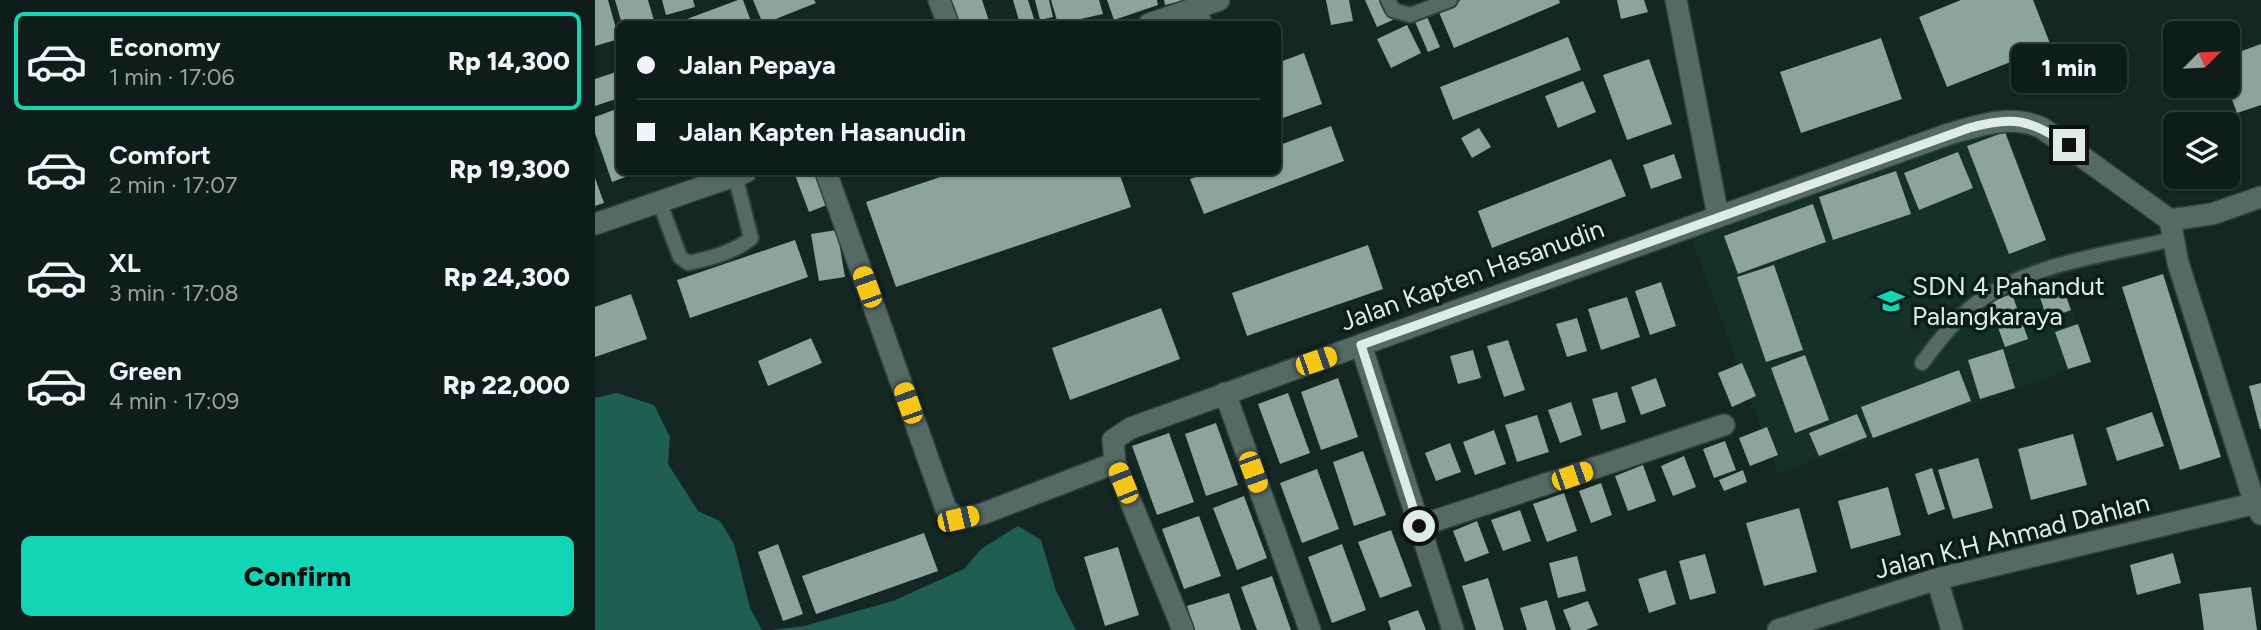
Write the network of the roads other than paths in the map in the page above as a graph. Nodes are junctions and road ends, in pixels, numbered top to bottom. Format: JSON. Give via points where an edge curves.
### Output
{"nodes":[{"id":1,"x":939,"y":0,"type":"edge"},
{"id":2,"x":1219,"y":0,"type":"edge"},
{"id":3,"x":1388,"y":0,"type":"edge"},
{"id":4,"x":1450,"y":0,"type":"edge"},
{"id":5,"x":1676,"y":0,"type":"edge"},
{"id":6,"x":1202,"y":16,"type":"edge"},
{"id":7,"x":947,"y":21,"type":"edge"},
{"id":8,"x":1169,"y":21,"type":"edge"},
{"id":9,"x":734,"y":175,"type":"edge"},
{"id":10,"x":740,"y":175,"type":"edge"},
{"id":11,"x":827,"y":175,"type":"edge"},
{"id":12,"x":2261,"y":197,"type":"edge"},
{"id":13,"x":659,"y":201,"type":"junction"},
{"id":14,"x":1718,"y":216,"type":"junction"},
{"id":15,"x":595,"y":224,"type":"edge"},
{"id":16,"x":2172,"y":229,"type":"junction"},
{"id":17,"x":1361,"y":345,"type":"junction"},
{"id":18,"x":1923,"y":363,"type":"dead end"},
{"id":19,"x":1225,"y":393,"type":"junction"},
{"id":20,"x":1724,"y":425,"type":"dead end"},
{"id":21,"x":1115,"y":463,"type":"junction"},
{"id":22,"x":2259,"y":507,"type":"edge"},
{"id":23,"x":1419,"y":526,"type":"junction"},
{"id":24,"x":1937,"y":579,"type":"junction"},
{"id":25,"x":1183,"y":630,"type":"edge"},
{"id":26,"x":1310,"y":630,"type":"edge"},
{"id":27,"x":1453,"y":630,"type":"edge"},
{"id":28,"x":1778,"y":630,"type":"edge"},
{"id":29,"x":1952,"y":630,"type":"edge"}],
"edges":[{"from":1,"to":7,"type":"street"},
{"from":2,"to":6,"type":"street"},
{"from":3,"to":4,"type":"lane","via":[[1393,10],[1410,15]]},
{"from":5,"to":14,"type":"street"},
{"from":6,"to":8,"type":"street"},
{"from":9,"to":13,"type":"street"},
{"from":10,"to":13,"type":"lane","via":[[751,238],[698,261],[688,263],[680,257]]},
{"from":11,"to":21,"type":"street","via":[[946,509],[958,519],[982,514]]},
{"from":12,"to":16,"type":"street"},
{"from":13,"to":15,"type":"street"},
{"from":14,"to":16,"type":"street","name":"Jalan Kapten Hasanudin","via":[[1949,134],[2013,121],[2029,122],[2069,145]]},
{"from":14,"to":17,"type":"street","name":"Jalan Kapten Hasanudin"},
{"from":16,"to":18,"type":"lane","via":[[2036,273],[1984,297],[1943,335]]},
{"from":16,"to":22,"type":"street"},
{"from":17,"to":19,"type":"street","name":"Jalan Kapten Hasanudin"},
{"from":17,"to":23,"type":"street"},
{"from":19,"to":21,"type":"street","name":"Jalan Kapten Hasanudin","via":[[1118,435],[1111,449]]},
{"from":19,"to":26,"type":"street"},
{"from":20,"to":23,"type":"street"},
{"from":21,"to":25,"type":"street"},
{"from":22,"to":24,"type":"street","name":"Jalan K.H Ahmad Dahlan"},
{"from":23,"to":27,"type":"street"},
{"from":24,"to":28,"type":"street","name":"Jalan K.H Ahmad Dahlan"},
{"from":24,"to":29,"type":"street"}]}
